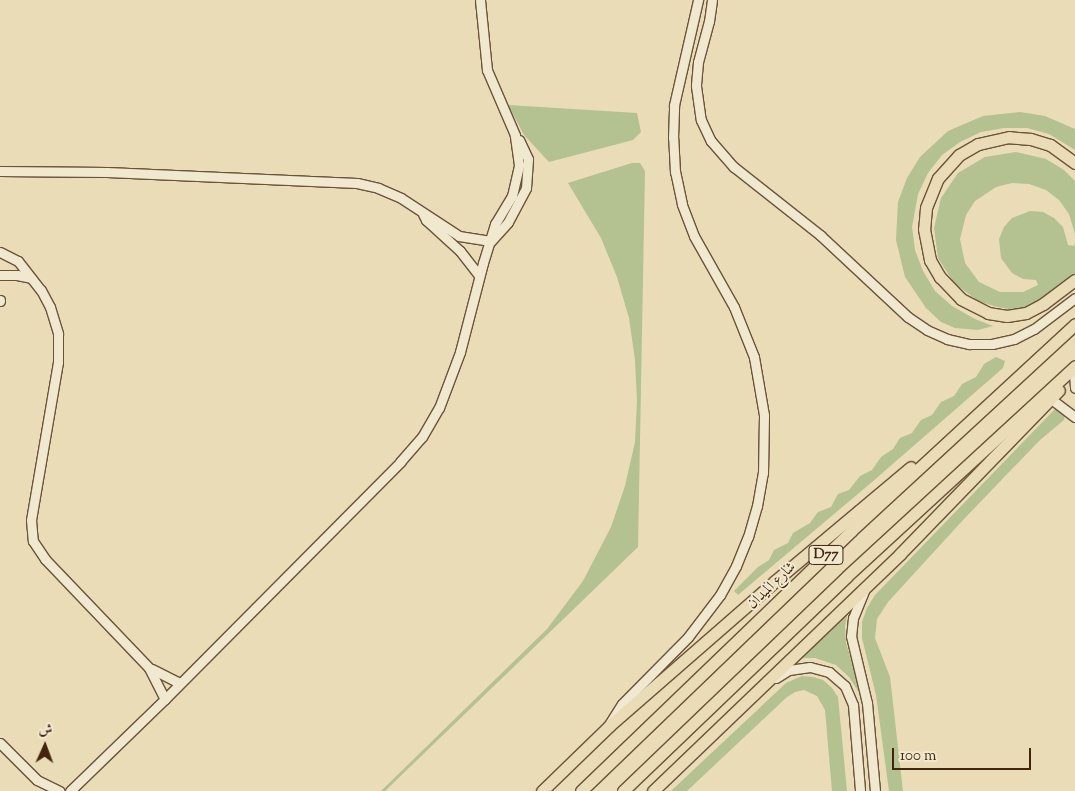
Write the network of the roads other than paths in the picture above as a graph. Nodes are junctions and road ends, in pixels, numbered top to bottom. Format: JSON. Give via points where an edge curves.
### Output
{"nodes":[{"id":1,"x":480,"y":0,"type":"edge"},
{"id":2,"x":698,"y":0,"type":"edge"},
{"id":3,"x":712,"y":0,"type":"edge"},
{"id":4,"x":1075,"y":163,"type":"edge"},
{"id":5,"x":0,"y":171,"type":"edge"},
{"id":6,"x":424,"y":214,"type":"junction"},
{"id":7,"x":491,"y":241,"type":"junction"},
{"id":8,"x":0,"y":252,"type":"edge"},
{"id":9,"x":0,"y":275,"type":"edge"},
{"id":10,"x":479,"y":275,"type":"junction"},
{"id":11,"x":31,"y":278,"type":"junction"},
{"id":12,"x":1075,"y":280,"type":"edge"},
{"id":13,"x":1075,"y":298,"type":"edge"},
{"id":14,"x":1075,"y":324,"type":"edge"},
{"id":15,"x":1075,"y":371,"type":"edge"},
{"id":16,"x":1075,"y":388,"type":"edge"},
{"id":17,"x":1051,"y":399,"type":"junction"},
{"id":18,"x":1075,"y":417,"type":"edge"},
{"id":19,"x":940,"y":449,"type":"junction"},
{"id":20,"x":867,"y":584,"type":"junction"},
{"id":21,"x":149,"y":668,"type":"junction"},
{"id":22,"x":179,"y":683,"type":"junction"},
{"id":23,"x":165,"y":699,"type":"junction"},
{"id":24,"x":738,"y":707,"type":"junction"},
{"id":25,"x":609,"y":726,"type":"junction"},
{"id":26,"x":0,"y":743,"type":"edge"},
{"id":27,"x":37,"y":780,"type":"junction"},
{"id":28,"x":42,"y":791,"type":"edge"},
{"id":29,"x":60,"y":791,"type":"edge"},
{"id":30,"x":70,"y":791,"type":"edge"},
{"id":31,"x":542,"y":791,"type":"edge"},
{"id":32,"x":581,"y":791,"type":"edge"},
{"id":33,"x":623,"y":791,"type":"edge"},
{"id":34,"x":652,"y":791,"type":"edge"},
{"id":35,"x":860,"y":791,"type":"edge"},
{"id":36,"x":875,"y":791,"type":"edge"}],
"edges":[{"from":1,"to":7,"type":"street","via":[[487,70],[515,135],[519,155],[512,196],[495,224]]},
{"from":2,"to":25,"type":"street","via":[[674,105],[675,172],[694,236],[734,307],[754,357],[764,415],[763,473],[748,537],[724,587],[688,637],[622,704]]},
{"from":3,"to":13,"type":"street","via":[[696,86],[701,120],[711,141],[730,163],[820,235],[908,317],[947,339],[969,344],[992,344],[1034,330]]},
{"from":4,"to":12,"type":"main road","via":[[1050,145],[1019,137],[988,140],[959,155],[938,178],[926,208],[925,239],[935,270],[961,299],[998,315],[1017,315],[1034,309]]},
{"from":5,"to":6,"type":"street","via":[[346,182],[389,192]]},
{"from":6,"to":7,"type":"street","via":[[459,236]]},
{"from":6,"to":10,"type":"street"},
{"from":7,"to":10,"type":"street"},
{"from":8,"to":11,"type":"street","via":[[18,261]]},
{"from":9,"to":11,"type":"street"},
{"from":10,"to":22,"type":"street","via":[[453,372],[439,408],[422,437]]},
{"from":11,"to":21,"type":"street","via":[[54,316],[59,353],[31,520],[33,541],[45,559]]},
{"from":14,"to":19,"type":"main road","name":"شارع الميدان","number":"D77"},
{"from":15,"to":16,"type":"street"},
{"from":15,"to":17,"type":"main road"},
{"from":15,"to":33,"type":"main road","number":"D77","via":[[854,569]]},
{"from":17,"to":18,"type":"street"},
{"from":17,"to":20,"type":"main road"},
{"from":19,"to":25,"type":"main road","via":[[885,487]]},
{"from":19,"to":32,"type":"main road","name":"شارع الميدان","number":"D77"},
{"from":20,"to":24,"type":"main road"},
{"from":20,"to":36,"type":"street","via":[[853,618],[851,636],[865,690]]},
{"from":21,"to":22,"type":"street"},
{"from":21,"to":23,"type":"street"},
{"from":22,"to":23,"type":"street"},
{"from":23,"to":30,"type":"street"},
{"from":24,"to":34,"type":"main road"},
{"from":24,"to":35,"type":"street","via":[[756,697],[783,673],[796,668],[816,668],[835,676],[845,686],[853,705]]},
{"from":25,"to":31,"type":"main road"},
{"from":26,"to":27,"type":"street"},
{"from":27,"to":28,"type":"street"},
{"from":27,"to":29,"type":"street"}]}
